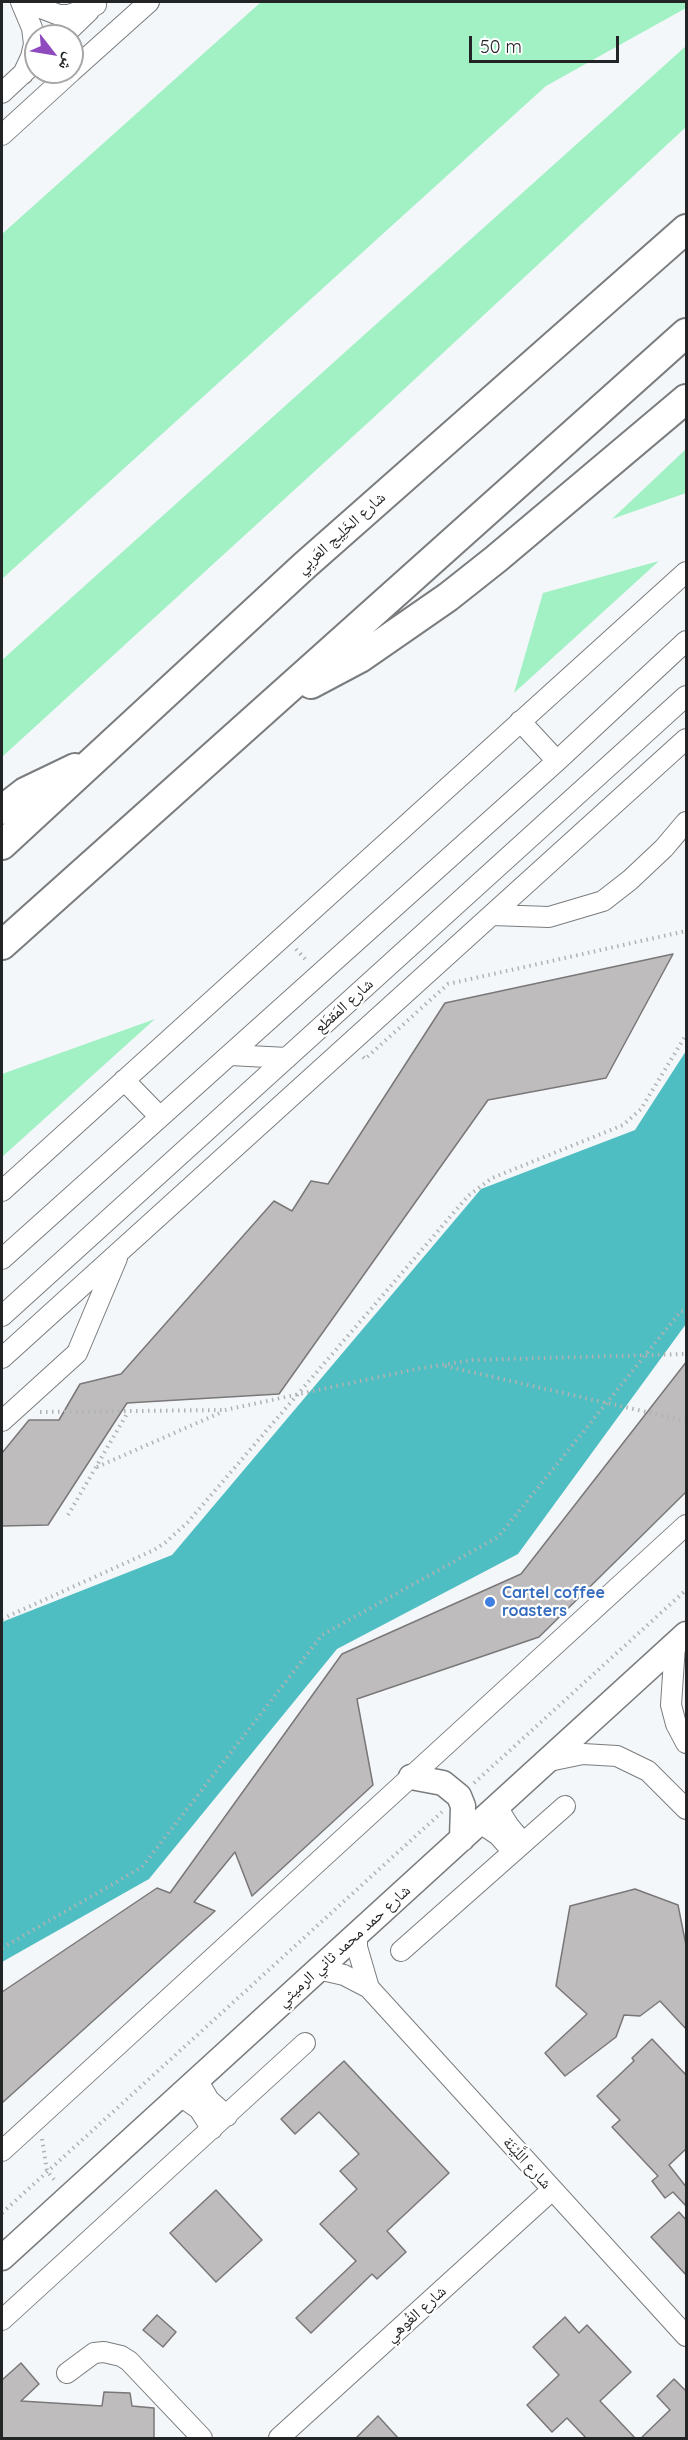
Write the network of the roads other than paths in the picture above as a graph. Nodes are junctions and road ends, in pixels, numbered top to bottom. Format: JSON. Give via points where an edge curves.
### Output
{"nodes":[{"id":1,"x":23,"y":2,"type":"edge"},
{"id":2,"x":149,"y":2,"type":"edge"},
{"id":3,"x":98,"y":3,"type":"edge"},
{"id":4,"x":31,"y":24,"type":"edge"},
{"id":5,"x":76,"y":24,"type":"edge"},
{"id":6,"x":84,"y":61,"type":"edge"},
{"id":7,"x":24,"y":73,"type":"edge"},
{"id":8,"x":59,"y":84,"type":"edge"},
{"id":9,"x":2,"y":93,"type":"edge"},
{"id":10,"x":2,"y":135,"type":"edge"},
{"id":11,"x":687,"y":229,"type":"edge"},
{"id":12,"x":687,"y":333,"type":"edge"},
{"id":13,"x":687,"y":399,"type":"edge"},
{"id":14,"x":687,"y":572,"type":"edge"},
{"id":15,"x":687,"y":641,"type":"edge"},
{"id":16,"x":687,"y":696,"type":"edge"},
{"id":17,"x":279,"y":699,"type":"junction"},
{"id":18,"x":520,"y":721,"type":"junction"},
{"id":19,"x":687,"y":739,"type":"edge"},
{"id":20,"x":99,"y":757,"type":"junction"},
{"id":21,"x":557,"y":761,"type":"junction"},
{"id":22,"x":2,"y":810,"type":"edge"},
{"id":23,"x":687,"y":822,"type":"edge"},
{"id":24,"x":2,"y":845,"type":"edge"},
{"id":25,"x":492,"y":915,"type":"junction"},
{"id":26,"x":2,"y":945,"type":"edge"},
{"id":27,"x":292,"y":1054,"type":"junction"},
{"id":28,"x":230,"y":1055,"type":"junction"},
{"id":29,"x":318,"y":1072,"type":"junction"},
{"id":30,"x":124,"y":1080,"type":"junction"},
{"id":31,"x":160,"y":1117,"type":"junction"},
{"id":32,"x":2,"y":1191,"type":"edge"},
{"id":33,"x":119,"y":1252,"type":"junction"},
{"id":34,"x":2,"y":1259,"type":"edge"},
{"id":35,"x":2,"y":1316,"type":"edge"},
{"id":36,"x":2,"y":1358,"type":"edge"},
{"id":37,"x":6,"y":1417,"type":"edge"},
{"id":38,"x":687,"y":1525,"type":"edge"},
{"id":39,"x":681,"y":1640,"type":"edge"},
{"id":40,"x":687,"y":1743,"type":"edge"},
{"id":41,"x":549,"y":1761,"type":"junction"},
{"id":42,"x":411,"y":1777,"type":"junction"},
{"id":43,"x":565,"y":1806,"type":"dead end"},
{"id":44,"x":687,"y":1809,"type":"edge"},
{"id":45,"x":489,"y":1815,"type":"junction"},
{"id":46,"x":462,"y":1839,"type":"junction"},
{"id":47,"x":518,"y":1847,"type":"junction"},
{"id":48,"x":357,"y":1935,"type":"junction"},
{"id":49,"x":401,"y":1951,"type":"dead end"},
{"id":50,"x":318,"y":1969,"type":"junction"},
{"id":51,"x":369,"y":1988,"type":"junction"},
{"id":52,"x":305,"y":2043,"type":"dead end"},
{"id":53,"x":188,"y":2088,"type":"junction"},
{"id":54,"x":227,"y":2116,"type":"junction"},
{"id":55,"x":212,"y":2129,"type":"junction"},
{"id":56,"x":2,"y":2151,"type":"edge"},
{"id":57,"x":552,"y":2190,"type":"junction"},
{"id":58,"x":2,"y":2258,"type":"edge"},
{"id":59,"x":2,"y":2320,"type":"edge"},
{"id":60,"x":687,"y":2336,"type":"edge"},
{"id":61,"x":67,"y":2373,"type":"dead end"},
{"id":62,"x":202,"y":2439,"type":"edge"},
{"id":63,"x":279,"y":2439,"type":"edge"}],
"edges":[{"from":1,"to":3,"type":"street","via":[[59,15]]},
{"from":1,"to":4,"type":"street"},
{"from":2,"to":6,"type":"street"},
{"from":3,"to":5,"type":"street"},
{"from":7,"to":9,"type":"street"},
{"from":8,"to":10,"type":"street"},
{"from":11,"to":20,"type":"highway","name":"شارع الخَلِيج العَربِي","via":[[304,566]]},
{"from":12,"to":17,"type":"highway"},
{"from":13,"to":17,"type":"highway","via":[[448,597],[360,658]]},
{"from":14,"to":18,"type":"street"},
{"from":15,"to":21,"type":"street"},
{"from":16,"to":27,"type":"street","name":"شارع المَقطَع"},
{"from":17,"to":26,"type":"highway"},
{"from":18,"to":21,"type":"street"},
{"from":18,"to":30,"type":"street"},
{"from":19,"to":25,"type":"street","name":"شارع المَقطَع"},
{"from":20,"to":22,"type":"highway","via":[[50,778]]},
{"from":20,"to":24,"type":"highway","name":"شارع الخَلِيج العَربِي"},
{"from":21,"to":28,"type":"street"},
{"from":23,"to":25,"type":"street","via":[[630,880],[603,901],[549,916]]},
{"from":25,"to":29,"type":"street","name":"شارع المَقطَع"},
{"from":27,"to":28,"type":"street"},
{"from":27,"to":29,"type":"street"},
{"from":27,"to":35,"type":"street","name":"شارع المَقطَع"},
{"from":28,"to":31,"type":"street"},
{"from":29,"to":33,"type":"street","name":"شارع المَقطَع"},
{"from":30,"to":31,"type":"street"},
{"from":30,"to":32,"type":"street"},
{"from":31,"to":34,"type":"street"},
{"from":33,"to":36,"type":"street","name":"شارع المَقطَع"},
{"from":33,"to":37,"type":"street","via":[[77,1353]]},
{"from":38,"to":42,"type":"street"},
{"from":39,"to":40,"type":"street","via":[[671,1705]]},
{"from":39,"to":41,"type":"main road","name":"شارع حمد محمد ثاني الرميثي"},
{"from":41,"to":44,"type":"street","via":[[583,1754],[617,1756],[648,1771]]},
{"from":41,"to":45,"type":"main road","name":"شارع حمد محمد ثاني الرميثي"},
{"from":42,"to":46,"type":"main road","via":[[444,1783],[459,1796],[463,1806]]},
{"from":42,"to":56,"type":"street"},
{"from":43,"to":47,"type":"street"},
{"from":45,"to":46,"type":"main road","name":"شارع حمد محمد ثاني الرميثي"},
{"from":45,"to":47,"type":"street","via":[[498,1835]]},
{"from":46,"to":48,"type":"main road","name":"شارع حمد محمد ثاني الرميثي"},
{"from":47,"to":49,"type":"street"},
{"from":48,"to":50,"type":"main road","name":"شارع حمد محمد ثاني الرميثي"},
{"from":48,"to":51,"type":"street","name":"شارع اللَّيْنَة"},
{"from":50,"to":51,"type":"street","name":"شارع اللَّيْنَة","via":[[344,1975]]},
{"from":50,"to":53,"type":"main road","name":"شارع حمد محمد ثاني الرميثي"},
{"from":51,"to":57,"type":"street","name":"شارع اللَّيْنَة"},
{"from":52,"to":54,"type":"street"},
{"from":53,"to":54,"type":"street"},
{"from":53,"to":55,"type":"street"},
{"from":53,"to":58,"type":"main road","name":"شارع حمد محمد ثاني الرميثي"},
{"from":54,"to":55,"type":"street"},
{"from":55,"to":59,"type":"street"},
{"from":57,"to":60,"type":"street","name":"شارع اللَّيْنَة"},
{"from":57,"to":63,"type":"street","name":"شارع الغُوهي"},
{"from":61,"to":62,"type":"street","via":[[94,2354],[121,2356]]}]}
